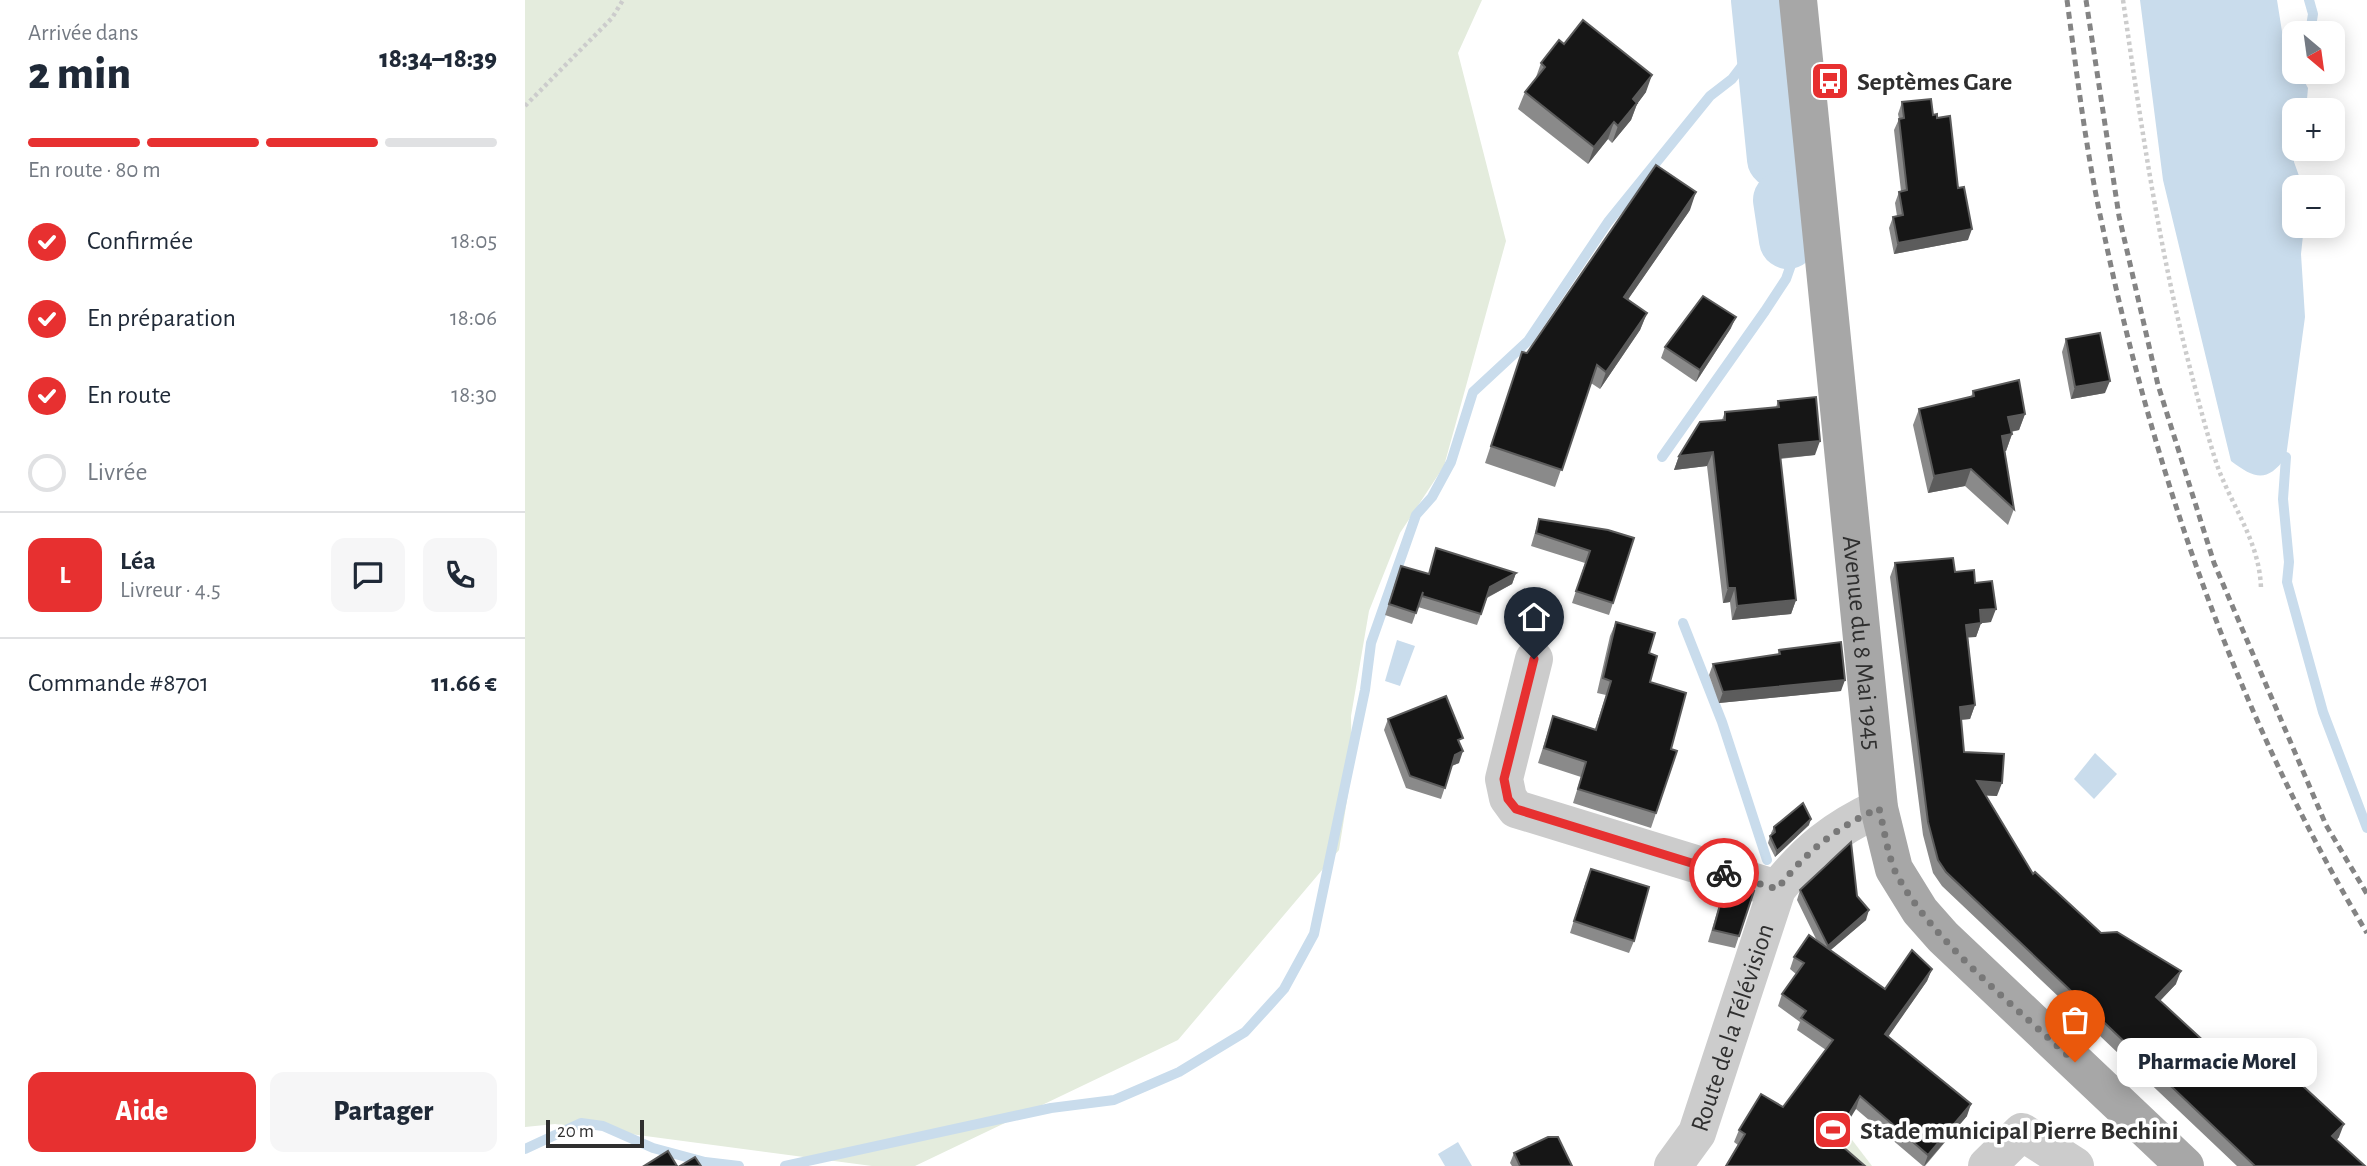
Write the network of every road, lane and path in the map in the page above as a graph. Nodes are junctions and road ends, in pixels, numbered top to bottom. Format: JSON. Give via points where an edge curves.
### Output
{"nodes":[{"id":1,"x":623,"y":0,"type":"edge"},
{"id":2,"x":1798,"y":0,"type":"edge"},
{"id":3,"x":2123,"y":0,"type":"edge"},
{"id":4,"x":525,"y":106,"type":"edge"},
{"id":5,"x":2261,"y":589,"type":"dead end"},
{"id":6,"x":1534,"y":659,"type":"dead end"},
{"id":7,"x":1879,"y":808,"type":"junction"},
{"id":8,"x":1777,"y":889,"type":"junction"},
{"id":9,"x":1999,"y":1162,"type":"edge"},
{"id":10,"x":2178,"y":1164,"type":"edge"},
{"id":11,"x":1674,"y":1166,"type":"edge"},
{"id":12,"x":2075,"y":1166,"type":"edge"}],
"edges":[{"from":1,"to":4,"type":"path","via":[[613,19]]},
{"from":2,"to":7,"type":"main road","name":"Avenue du 8 Mai 1945"},
{"from":3,"to":5,"type":"path","via":[[2146,164],[2191,371],[2218,467],[2253,544],[2261,569]]},
{"from":6,"to":8,"type":"street","via":[[1504,779],[1508,799],[1516,809]]},
{"from":7,"to":8,"type":"street","name":"Route de la Télévision","via":[[1846,823],[1803,856]]},
{"from":7,"to":10,"type":"main road","name":"Avenue du 8 Mai 1945","via":[[1894,869],[1920,911]]},
{"from":8,"to":11,"type":"street","name":"Route de la Télévision","via":[[1697,1133]]},
{"from":9,"to":12,"type":"street","via":[[2022,1132]]}]}
